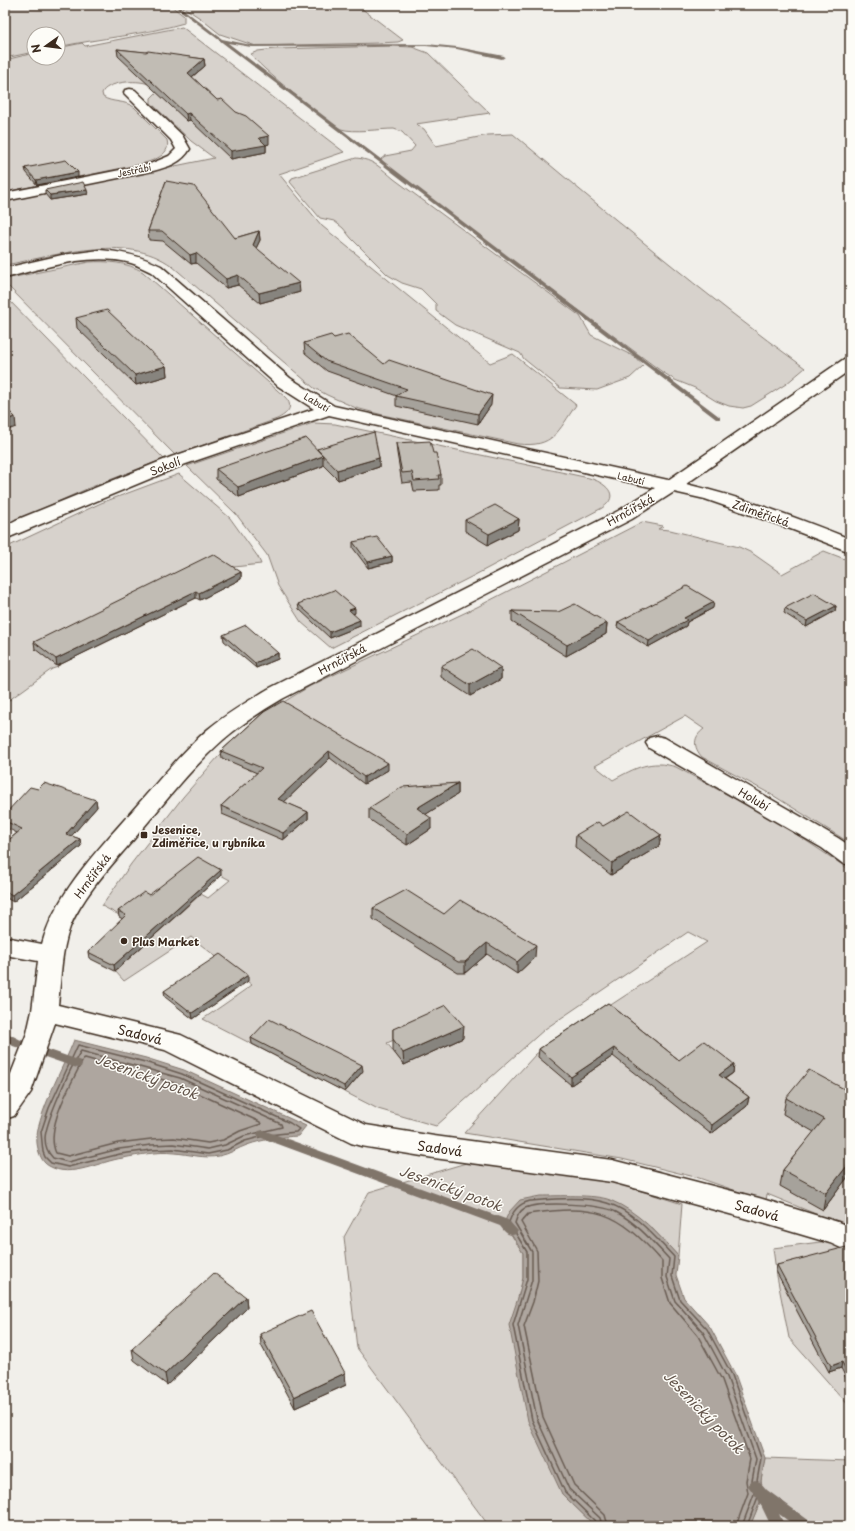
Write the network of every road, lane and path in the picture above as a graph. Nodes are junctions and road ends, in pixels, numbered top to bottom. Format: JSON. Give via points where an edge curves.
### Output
{"nodes":[{"id":1,"x":130,"y":93,"type":"dead end"},
{"id":2,"x":5,"y":197,"type":"edge"},
{"id":3,"x":5,"y":273,"type":"edge"},
{"id":4,"x":850,"y":362,"type":"edge"},
{"id":5,"x":328,"y":410,"type":"junction"},
{"id":6,"x":670,"y":487,"type":"junction"},
{"id":7,"x":5,"y":533,"type":"edge"},
{"id":8,"x":850,"y":546,"type":"edge"},
{"id":9,"x":657,"y":743,"type":"dead end"},
{"id":10,"x":850,"y":857,"type":"edge"},
{"id":11,"x":5,"y":946,"type":"edge"},
{"id":12,"x":51,"y":954,"type":"junction"},
{"id":13,"x":42,"y":1022,"type":"junction"},
{"id":14,"x":12,"y":1100,"type":"edge"},
{"id":15,"x":850,"y":1240,"type":"edge"}],
"edges":[{"from":1,"to":2,"type":"street","name":"Jestřábí","via":[[177,138],[183,149],[180,154],[166,163],[153,167]]},
{"from":3,"to":5,"type":"street","name":"Labutí","via":[[87,256],[114,256],[144,262],[156,269],[284,382]]},
{"from":4,"to":6,"type":"street","name":"Hrnčířská"},
{"from":5,"to":6,"type":"street","name":"Labutí"},
{"from":5,"to":7,"type":"street","name":"Sokolí","via":[[177,461]]},
{"from":6,"to":8,"type":"street","name":"Zdiměřická","via":[[710,495]]},
{"from":6,"to":12,"type":"street","name":"Hrnčířská","via":[[625,514],[384,637],[241,714],[187,763],[96,868],[70,905],[58,928]]},
{"from":9,"to":10,"type":"street","name":"Holubí"},
{"from":11,"to":12,"type":"street"},
{"from":12,"to":13,"type":"street","name":"Hrnčířská"},
{"from":13,"to":14,"type":"street","name":"Hrnčířská"},
{"from":13,"to":15,"type":"street","name":"Sadová","via":[[172,1042],[361,1135],[434,1148],[612,1171],[759,1210]]}]}
